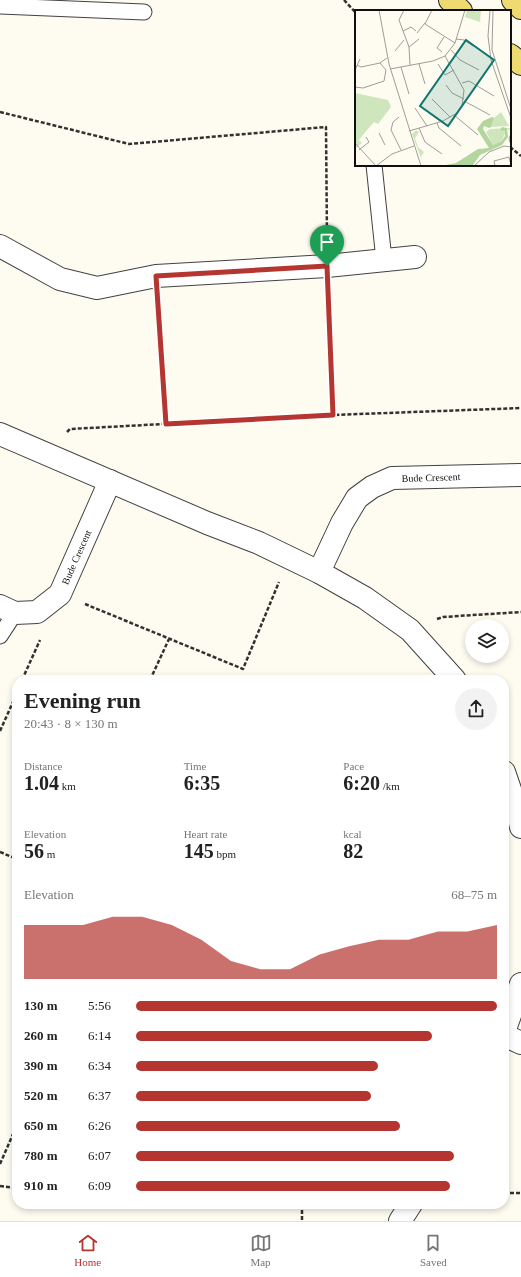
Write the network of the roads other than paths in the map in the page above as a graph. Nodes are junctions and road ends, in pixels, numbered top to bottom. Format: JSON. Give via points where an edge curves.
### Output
{"nodes":[{"id":1,"x":450,"y":0,"type":"edge"},
{"id":2,"x":513,"y":0,"type":"edge"},
{"id":3,"x":0,"y":6,"type":"edge"},
{"id":4,"x":521,"y":8,"type":"edge"},
{"id":5,"x":461,"y":10,"type":"edge"},
{"id":6,"x":144,"y":12,"type":"dead end"},
{"id":7,"x":511,"y":56,"type":"edge"},
{"id":8,"x":521,"y":64,"type":"edge"},
{"id":9,"x":374,"y":166,"type":"edge"},
{"id":10,"x":0,"y":246,"type":"edge"},
{"id":11,"x":415,"y":257,"type":"dead end"},
{"id":12,"x":384,"y":260,"type":"junction"},
{"id":13,"x":0,"y":434,"type":"edge"},
{"id":14,"x":521,"y":475,"type":"edge"},
{"id":15,"x":110,"y":481,"type":"junction"},
{"id":16,"x":319,"y":572,"type":"junction"},
{"id":17,"x":8,"y":609,"type":"edge"},
{"id":18,"x":0,"y":636,"type":"edge"},
{"id":19,"x":451,"y":675,"type":"edge"},
{"id":20,"x":510,"y":772,"type":"edge"},
{"id":21,"x":521,"y":827,"type":"edge"},
{"id":22,"x":521,"y":984,"type":"edge"},
{"id":23,"x":509,"y":1018,"type":"edge"},
{"id":24,"x":509,"y":1037,"type":"edge"},
{"id":25,"x":521,"y":1043,"type":"edge"},
{"id":26,"x":408,"y":1209,"type":"edge"},
{"id":27,"x":400,"y":1221,"type":"edge"}],
"edges":[{"from":1,"to":5,"type":"main road"},
{"from":2,"to":4,"type":"main road"},
{"from":3,"to":6,"type":"lane"},
{"from":7,"to":8,"type":"main road"},
{"from":9,"to":12,"type":"lane"},
{"from":10,"to":12,"type":"street","via":[[60,279],[97,288],[156,276]]},
{"from":11,"to":12,"type":"street"},
{"from":13,"to":15,"type":"street"},
{"from":14,"to":16,"type":"street","name":"Bude Crescent","via":[[392,478],[372,487],[357,498],[342,522]]},
{"from":15,"to":16,"type":"street","via":[[259,543]]},
{"from":15,"to":17,"type":"street","name":"Bude Crescent","via":[[60,594],[37,612]]},
{"from":16,"to":19,"type":"street","via":[[366,598],[410,630]]},
{"from":17,"to":18,"type":"lane"},
{"from":20,"to":21,"type":"street"},
{"from":22,"to":23,"type":"street"},
{"from":24,"to":25,"type":"street"},
{"from":26,"to":27,"type":"street"}]}
